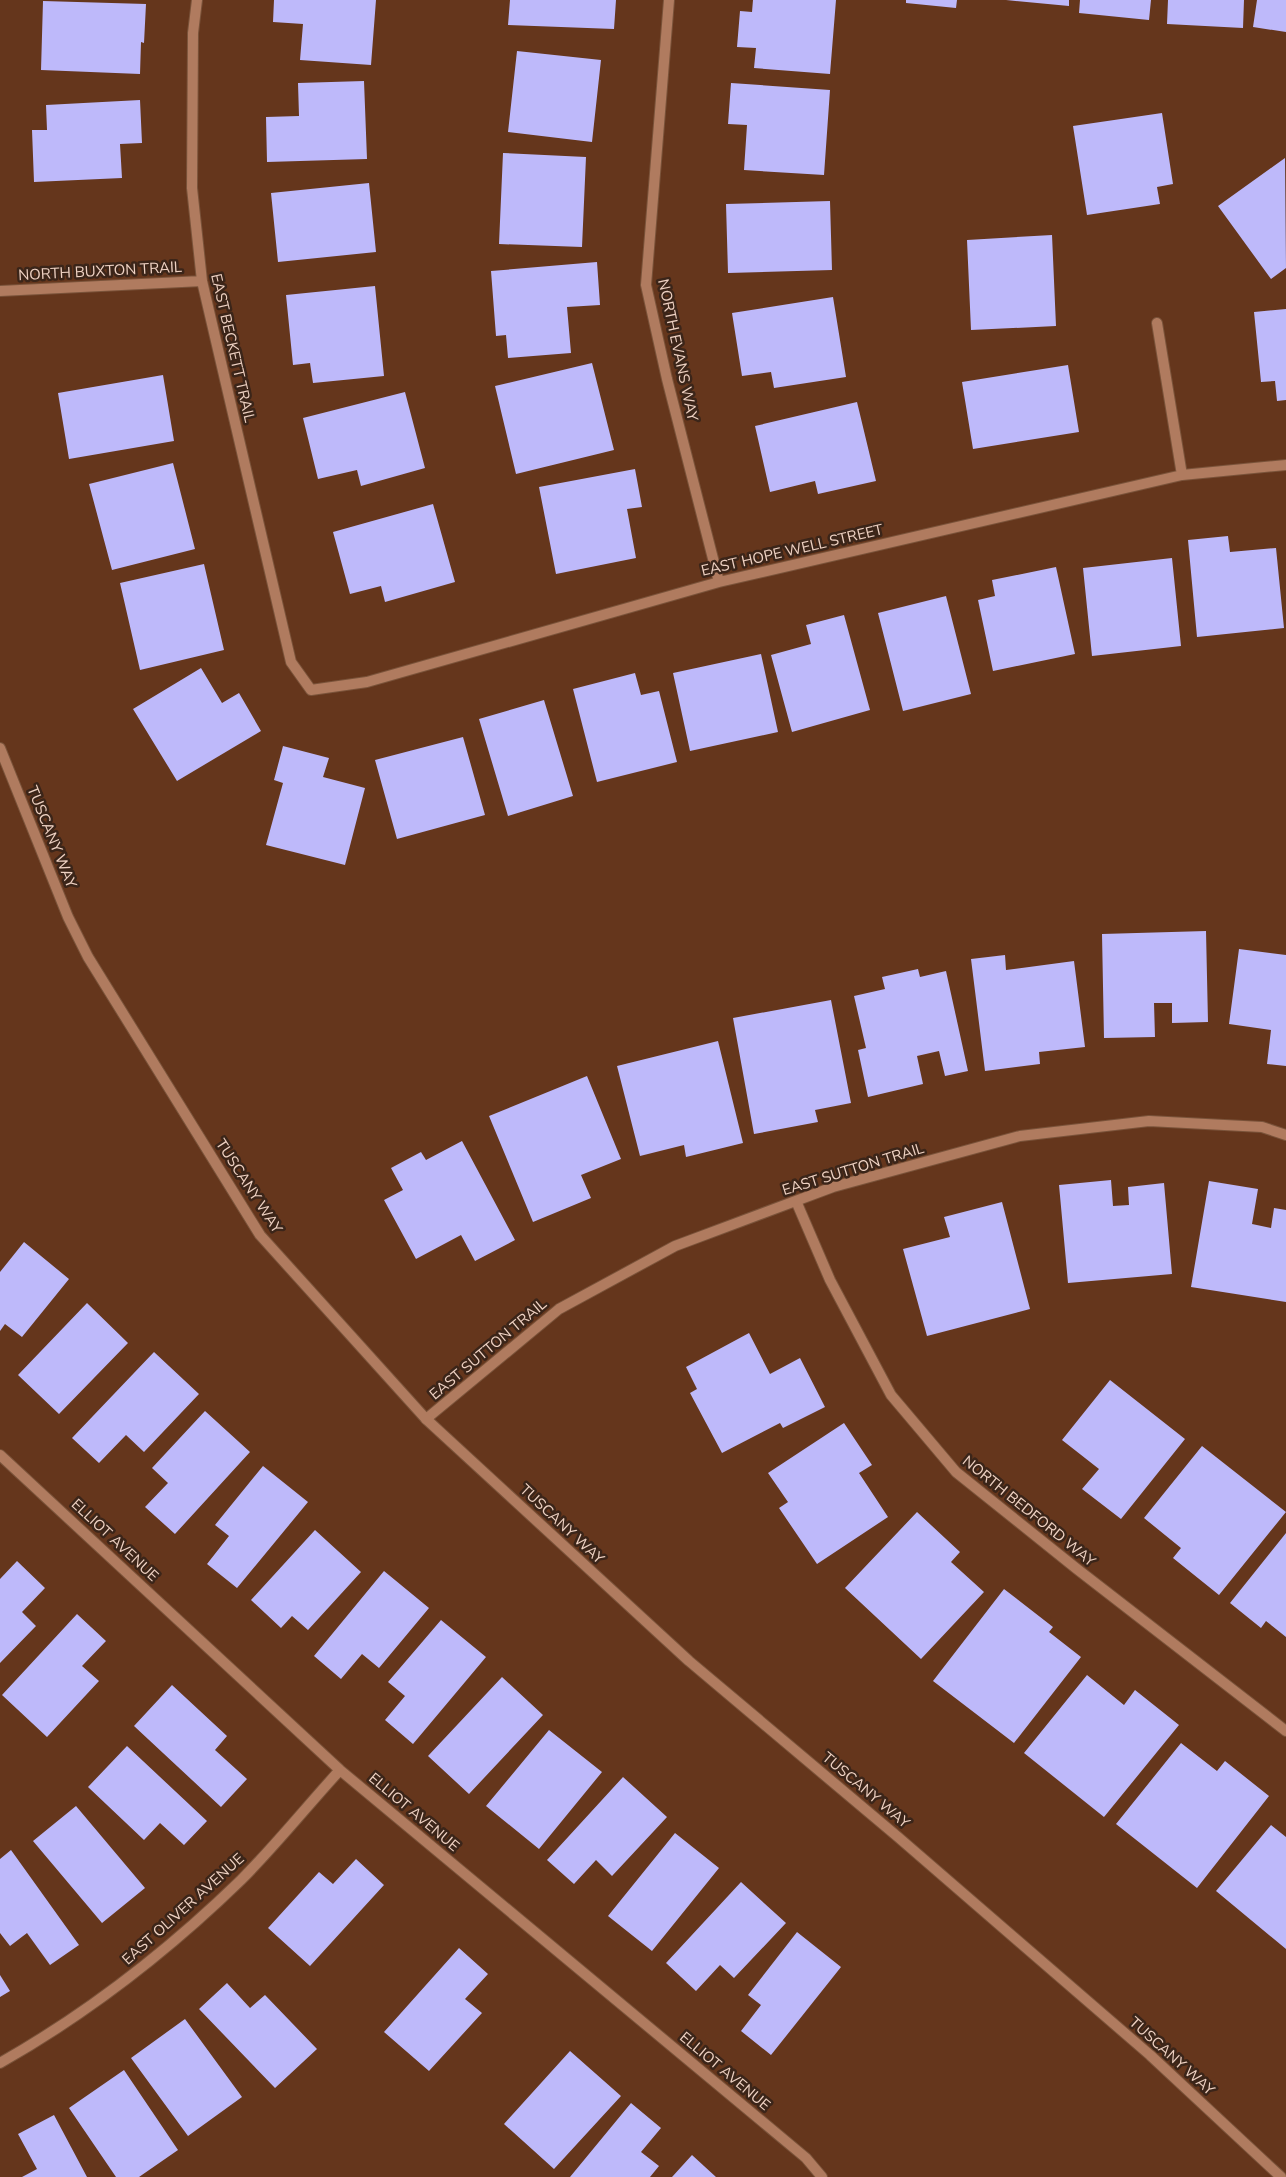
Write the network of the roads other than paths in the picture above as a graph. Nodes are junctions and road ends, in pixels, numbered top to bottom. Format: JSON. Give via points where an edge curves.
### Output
{"nodes":[{"id":1,"x":197,"y":0,"type":"edge"},
{"id":2,"x":669,"y":0,"type":"edge"},
{"id":3,"x":202,"y":281,"type":"junction"},
{"id":4,"x":0,"y":291,"type":"edge"},
{"id":5,"x":1156,"y":323,"type":"dead end"},
{"id":6,"x":1286,"y":465,"type":"edge"},
{"id":7,"x":1182,"y":475,"type":"junction"},
{"id":8,"x":719,"y":582,"type":"junction"},
{"id":9,"x":311,"y":690,"type":"joint"},
{"id":10,"x":0,"y":748,"type":"edge"},
{"id":11,"x":1286,"y":1134,"type":"edge"},
{"id":12,"x":796,"y":1200,"type":"junction"},
{"id":13,"x":426,"y":1419,"type":"junction"},
{"id":14,"x":0,"y":1455,"type":"edge"},
{"id":15,"x":1286,"y":1731,"type":"edge"},
{"id":16,"x":340,"y":1770,"type":"junction"},
{"id":17,"x":0,"y":2063,"type":"edge"},
{"id":18,"x":822,"y":2177,"type":"edge"},
{"id":19,"x":1281,"y":2177,"type":"edge"}],
"edges":[{"from":1,"to":3,"type":"street","name":"EAST BECKETT TRAIL","via":[[193,33],[192,188]]},
{"from":2,"to":8,"type":"street","name":"NORTH EVANS WAY","via":[[646,285]]},
{"from":3,"to":4,"type":"street","name":"NORTH BUXTON TRAIL"},
{"from":3,"to":9,"type":"street","name":"EAST BECKETT TRAIL","via":[[291,662]]},
{"from":5,"to":7,"type":"street"},
{"from":6,"to":7,"type":"street","name":"EAST HOPE WELL STREET"},
{"from":7,"to":8,"type":"street","name":"EAST HOPE WELL STREET"},
{"from":8,"to":9,"type":"street","name":"EAST HOPE WELL STREET","via":[[367,682]]},
{"from":10,"to":13,"type":"street","name":"TUSCANY WAY","via":[[68,917],[88,957],[260,1235]]},
{"from":11,"to":12,"type":"street","name":"EAST SUTTON TRAIL","via":[[1262,1127],[1149,1121],[1020,1136]]},
{"from":12,"to":13,"type":"street","name":"EAST SUTTON TRAIL","via":[[674,1246],[559,1309]]},
{"from":12,"to":15,"type":"street","name":"NORTH BEDFORD WAY","via":[[830,1280],[891,1395],[956,1472]]},
{"from":13,"to":19,"type":"street","name":"TUSCANY WAY","via":[[689,1661],[1128,2036]]},
{"from":14,"to":16,"type":"street","name":"ELLIOT AVENUE"},
{"from":16,"to":17,"type":"street","name":"EAST OLIVER AVENUE","via":[[242,1879],[150,1962],[44,2038]]},
{"from":16,"to":18,"type":"street","name":"ELLIOT AVENUE","via":[[806,2158]]}]}
